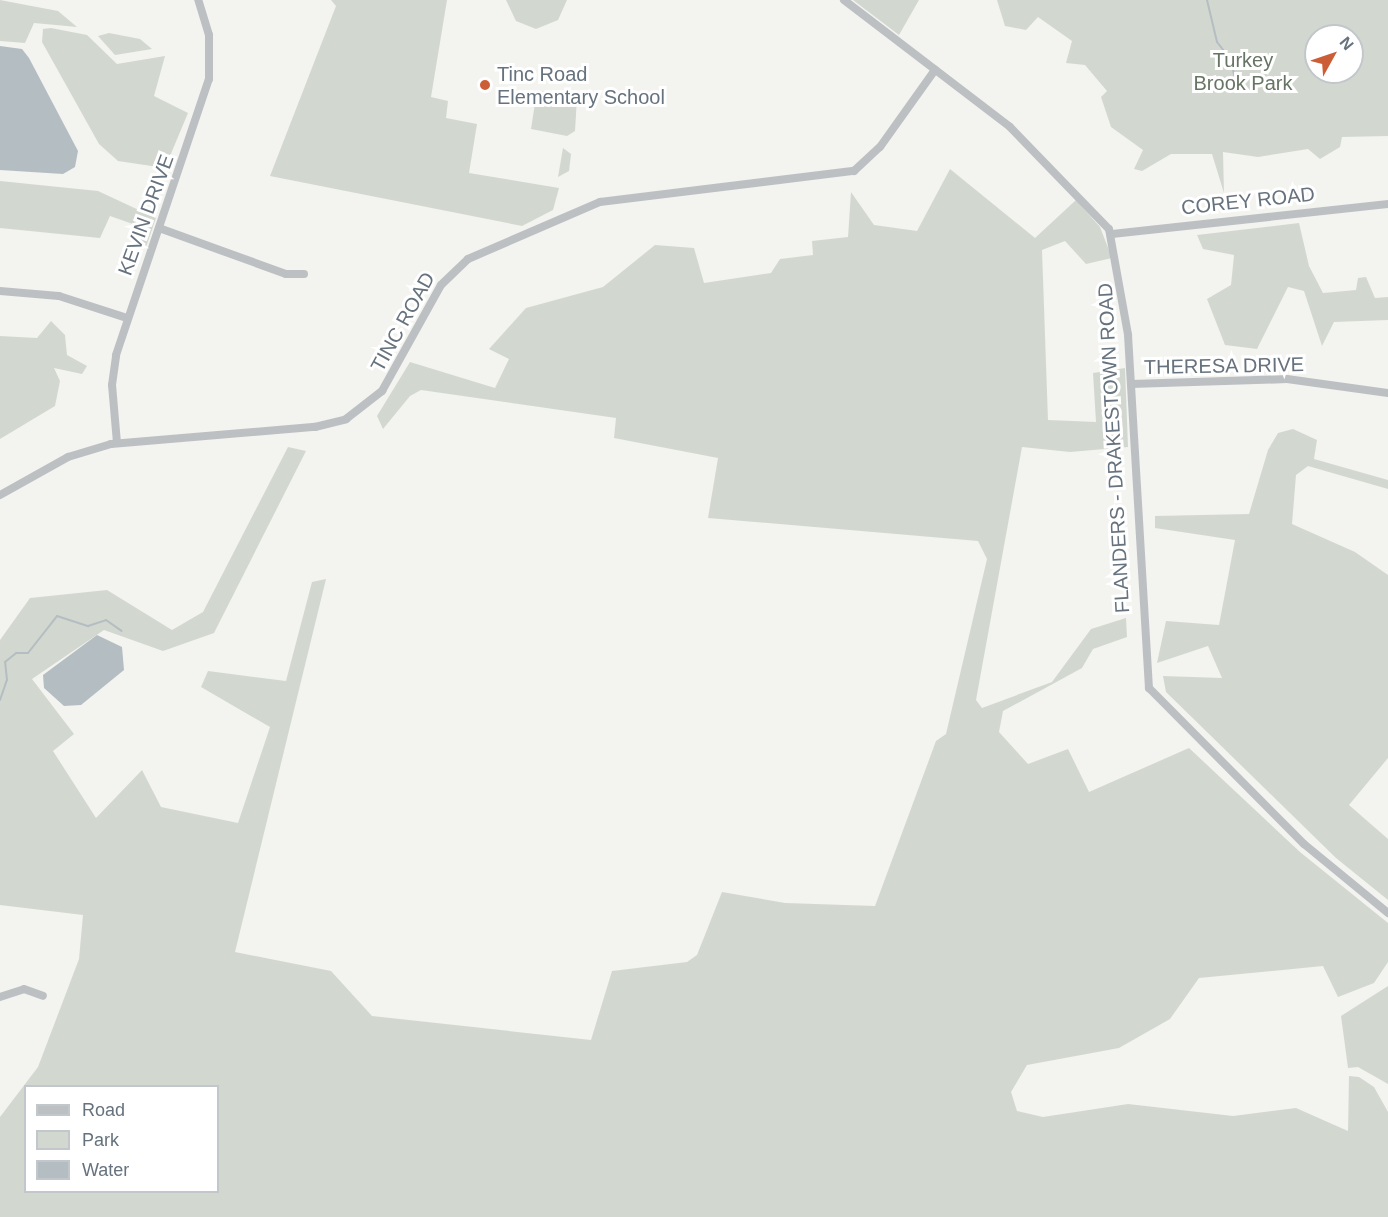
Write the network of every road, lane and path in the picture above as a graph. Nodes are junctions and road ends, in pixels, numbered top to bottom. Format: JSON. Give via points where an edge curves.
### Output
{"nodes":[{"id":1,"x":198,"y":0,"type":"edge"},
{"id":2,"x":844,"y":0,"type":"edge"},
{"id":3,"x":935,"y":70,"type":"junction"},
{"id":4,"x":1388,"y":204,"type":"edge"},
{"id":5,"x":159,"y":228,"type":"junction"},
{"id":6,"x":1112,"y":234,"type":"junction"},
{"id":7,"x":304,"y":274,"type":"dead end"},
{"id":8,"x":0,"y":291,"type":"edge"},
{"id":9,"x":127,"y":318,"type":"junction"},
{"id":10,"x":1131,"y":384,"type":"junction"},
{"id":11,"x":1388,"y":393,"type":"edge"},
{"id":12,"x":117,"y":443,"type":"junction"},
{"id":13,"x":0,"y":495,"type":"edge"},
{"id":14,"x":1388,"y":913,"type":"edge"},
{"id":15,"x":43,"y":996,"type":"dead end"},
{"id":16,"x":0,"y":997,"type":"edge"}],
"edges":[{"from":1,"to":5,"type":"street","name":"KEVIN DRIVE","via":[[209,35],[209,79]]},
{"from":2,"to":3,"type":"street"},
{"from":3,"to":6,"type":"street","via":[[1029,143]]},
{"from":3,"to":12,"type":"street","name":"TINC ROAD","via":[[880,147],[854,171],[600,202],[468,258],[441,285],[382,391],[345,419],[315,427]]},
{"from":4,"to":6,"type":"street","name":"COREY ROAD"},
{"from":5,"to":7,"type":"street","via":[[286,274]]},
{"from":5,"to":9,"type":"street","name":"KEVIN DRIVE"},
{"from":6,"to":10,"type":"street","name":"FLANDERS - DRAKESTOWN ROAD"},
{"from":8,"to":9,"type":"street","via":[[59,296]]},
{"from":9,"to":12,"type":"street","name":"KEVIN DRIVE","via":[[112,385]]},
{"from":10,"to":11,"type":"street","name":"THERESA DRIVE","via":[[1287,379]]},
{"from":10,"to":14,"type":"street","name":"FLANDERS - DRAKESTOWN ROAD","via":[[1143,652],[1151,692],[1312,850]]},
{"from":12,"to":13,"type":"street","name":"TINC ROAD","via":[[68,457]]},
{"from":15,"to":16,"type":"street","via":[[24,989]]}]}
